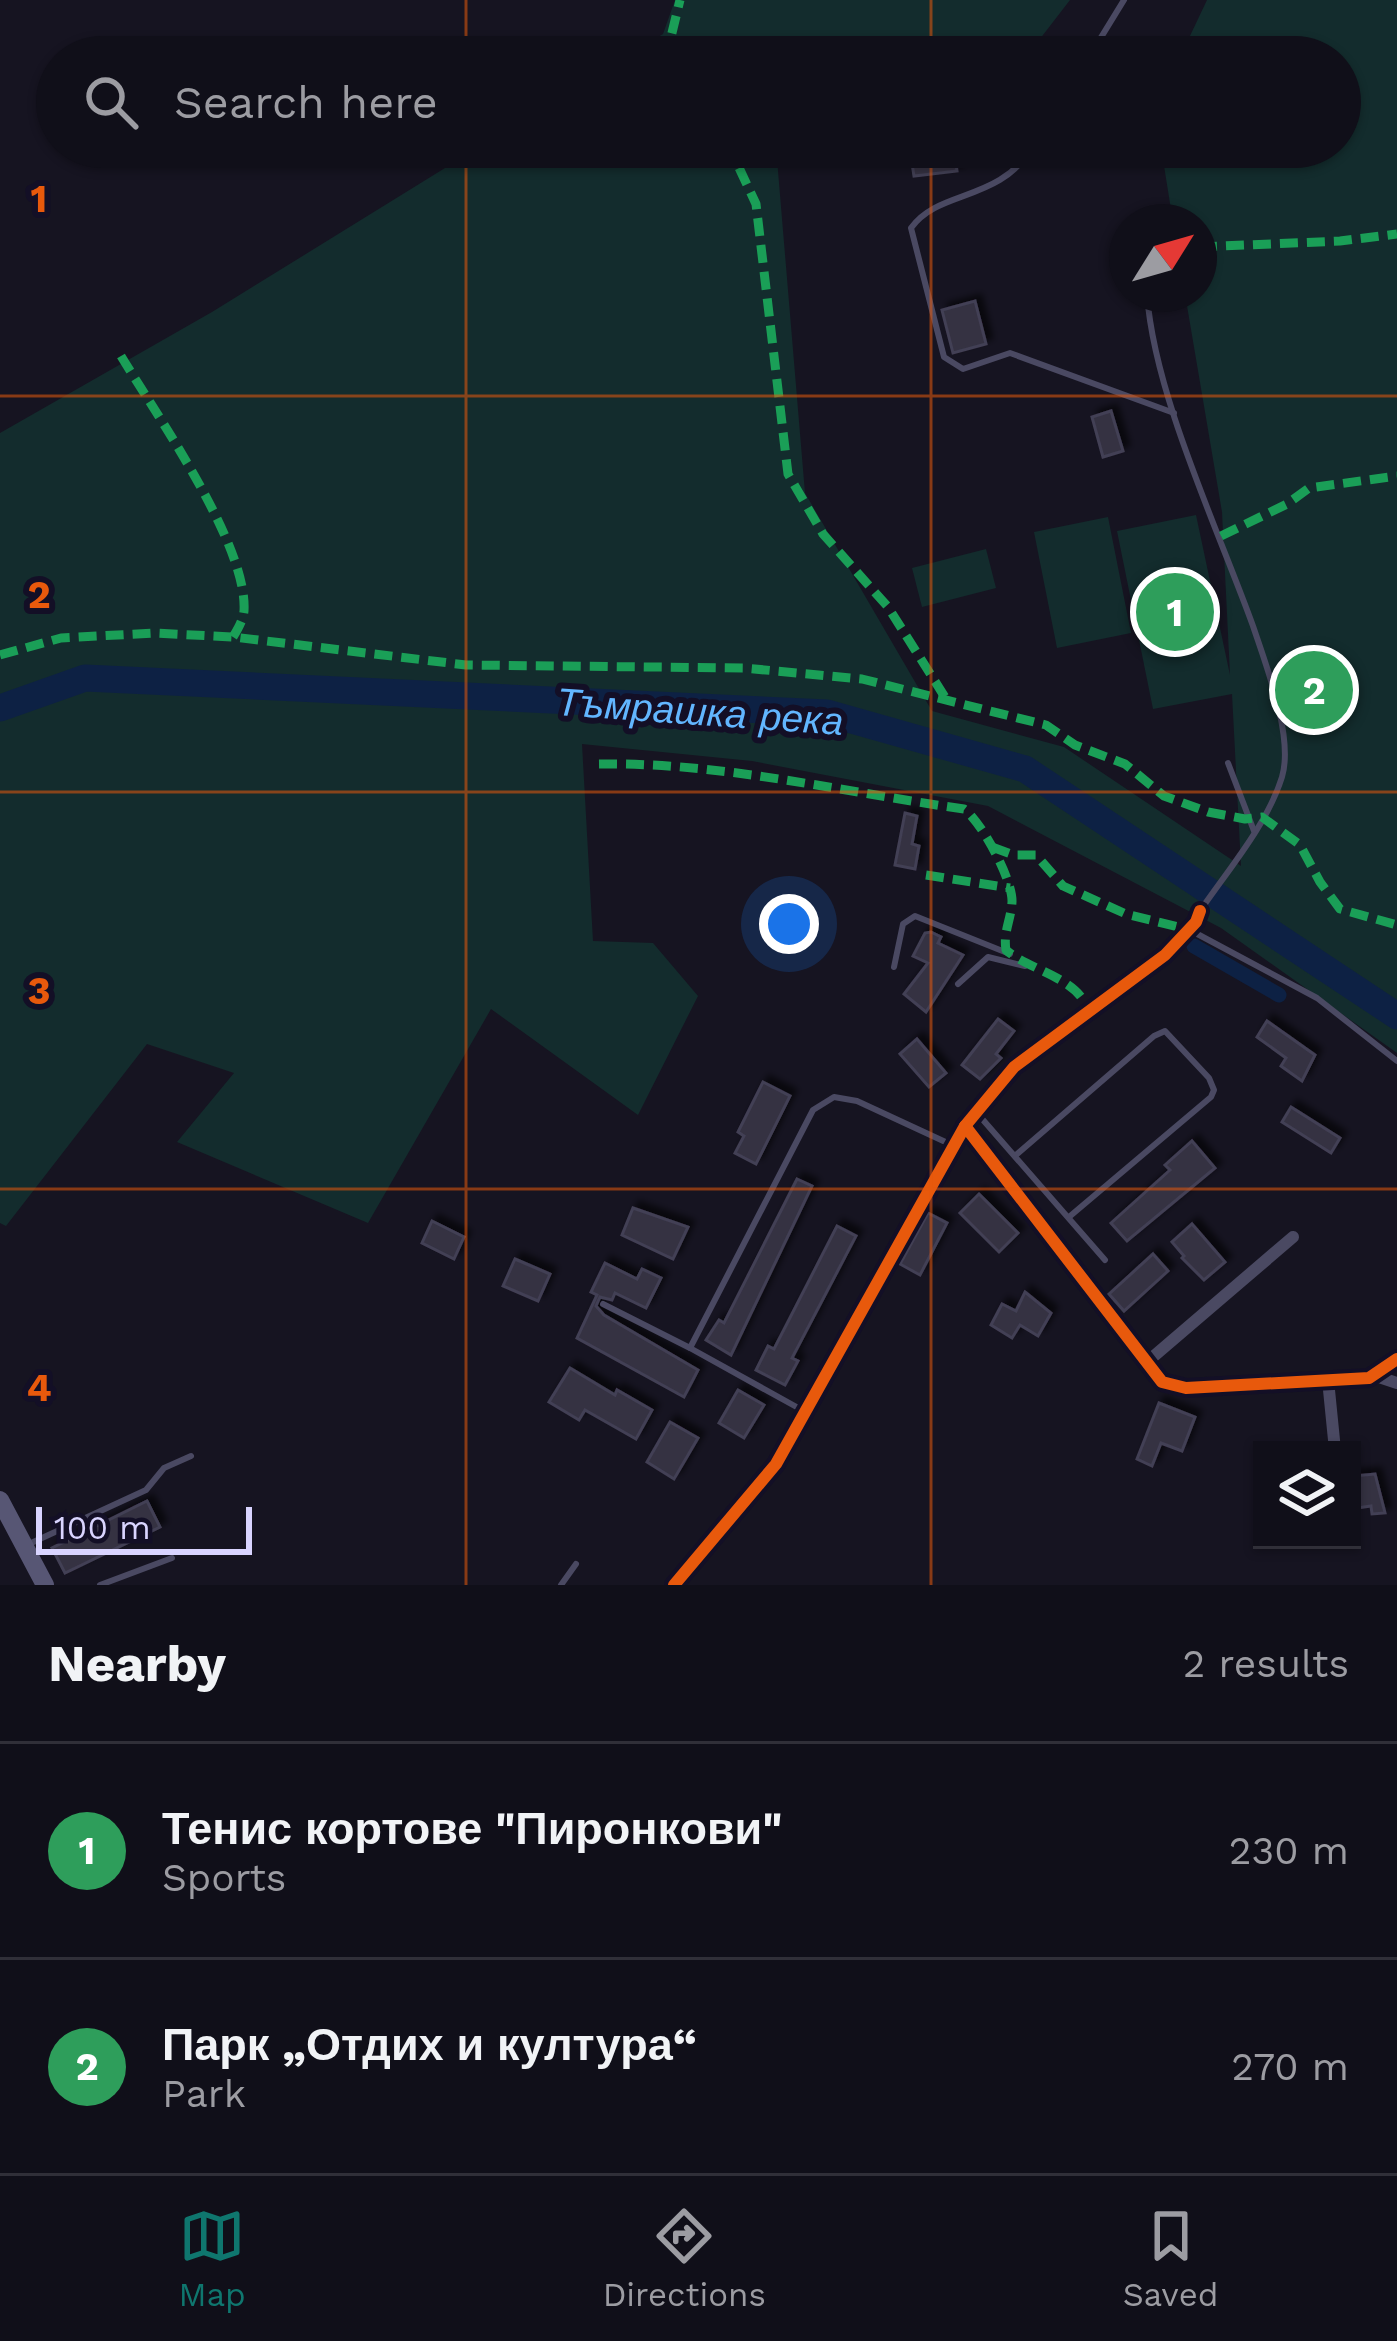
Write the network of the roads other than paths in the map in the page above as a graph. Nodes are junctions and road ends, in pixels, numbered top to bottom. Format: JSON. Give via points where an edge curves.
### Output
{"nodes":[{"id":1,"x":1124,"y":0,"type":"edge"},
{"id":2,"x":1102,"y":36,"type":"edge"},
{"id":3,"x":1015,"y":168,"type":"edge"},
{"id":4,"x":1152,"y":312,"type":"edge"},
{"id":5,"x":1174,"y":413,"type":"junction"},
{"id":6,"x":1228,"y":763,"type":"dead end"},
{"id":7,"x":1254,"y":831,"type":"junction"},
{"id":8,"x":1201,"y":910,"type":"joint"},
{"id":9,"x":1187,"y":929,"type":"junction"},
{"id":10,"x":1010,"y":954,"type":"dead end"},
{"id":11,"x":1025,"y":966,"type":"dead end"},
{"id":12,"x":895,"y":967,"type":"dead end"},
{"id":13,"x":958,"y":984,"type":"dead end"},
{"id":14,"x":1397,"y":1061,"type":"edge"},
{"id":15,"x":977,"y":1113,"type":"junction"},
{"id":16,"x":964,"y":1126,"type":"junction"},
{"id":17,"x":952,"y":1145,"type":"junction"},
{"id":18,"x":1016,"y":1155,"type":"junction"},
{"id":19,"x":1069,"y":1217,"type":"junction"},
{"id":20,"x":1293,"y":1237,"type":"dead end"},
{"id":21,"x":1106,"y":1260,"type":"dead end"},
{"id":22,"x":603,"y":1304,"type":"dead end"},
{"id":23,"x":690,"y":1348,"type":"junction"},
{"id":24,"x":1397,"y":1359,"type":"edge"},
{"id":25,"x":1147,"y":1362,"type":"junction"},
{"id":26,"x":1376,"y":1376,"type":"junction"},
{"id":27,"x":1328,"y":1380,"type":"junction"},
{"id":28,"x":1397,"y":1383,"type":"edge"},
{"id":29,"x":806,"y":1412,"type":"junction"},
{"id":30,"x":1334,"y":1441,"type":"edge"},
{"id":31,"x":191,"y":1456,"type":"dead end"},
{"id":32,"x":1,"y":1504,"type":"edge"},
{"id":33,"x":26,"y":1545,"type":"junction"},
{"id":34,"x":172,"y":1558,"type":"dead end"},
{"id":35,"x":576,"y":1564,"type":"dead end"},
{"id":36,"x":45,"y":1585,"type":"edge"},
{"id":37,"x":100,"y":1585,"type":"edge"},
{"id":38,"x":561,"y":1585,"type":"edge"},
{"id":39,"x":674,"y":1585,"type":"edge"}],
"edges":[{"from":1,"to":2,"type":"lane"},
{"from":3,"to":5,"type":"lane","via":[[1004,181],[920,215],[910,228],[944,357],[963,368],[1010,353]]},
{"from":4,"to":5,"type":"lane"},
{"from":5,"to":7,"type":"lane","via":[[1280,703],[1283,775]]},
{"from":6,"to":7,"type":"lane"},
{"from":7,"to":8,"type":"lane"},
{"from":8,"to":9,"type":"street"},
{"from":9,"to":14,"type":"lane","via":[[1317,998]]},
{"from":9,"to":15,"type":"street","via":[[1165,955],[1015,1067]]},
{"from":10,"to":12,"type":"lane","via":[[914,916],[903,924]]},
{"from":11,"to":13,"type":"lane","via":[[988,957]]},
{"from":15,"to":16,"type":"street"},
{"from":15,"to":18,"type":"lane"},
{"from":16,"to":17,"type":"street"},
{"from":16,"to":25,"type":"street"},
{"from":17,"to":23,"type":"lane","via":[[857,1101],[834,1097],[814,1110]]},
{"from":17,"to":29,"type":"street"},
{"from":18,"to":19,"type":"lane"},
{"from":18,"to":19,"type":"lane","via":[[1165,1031],[1209,1078],[1211,1097]]},
{"from":19,"to":21,"type":"lane"},
{"from":20,"to":25,"type":"street"},
{"from":22,"to":23,"type":"lane"},
{"from":23,"to":29,"type":"lane"},
{"from":24,"to":26,"type":"street"},
{"from":25,"to":27,"type":"street","via":[[1162,1382],[1186,1388]]},
{"from":26,"to":27,"type":"street"},
{"from":26,"to":28,"type":"street"},
{"from":27,"to":30,"type":"street"},
{"from":29,"to":39,"type":"street","via":[[776,1464]]},
{"from":31,"to":33,"type":"lane","via":[[164,1468],[146,1490]]},
{"from":32,"to":33,"type":"main road"},
{"from":33,"to":36,"type":"main road"},
{"from":34,"to":37,"type":"lane"},
{"from":35,"to":38,"type":"lane"}]}
